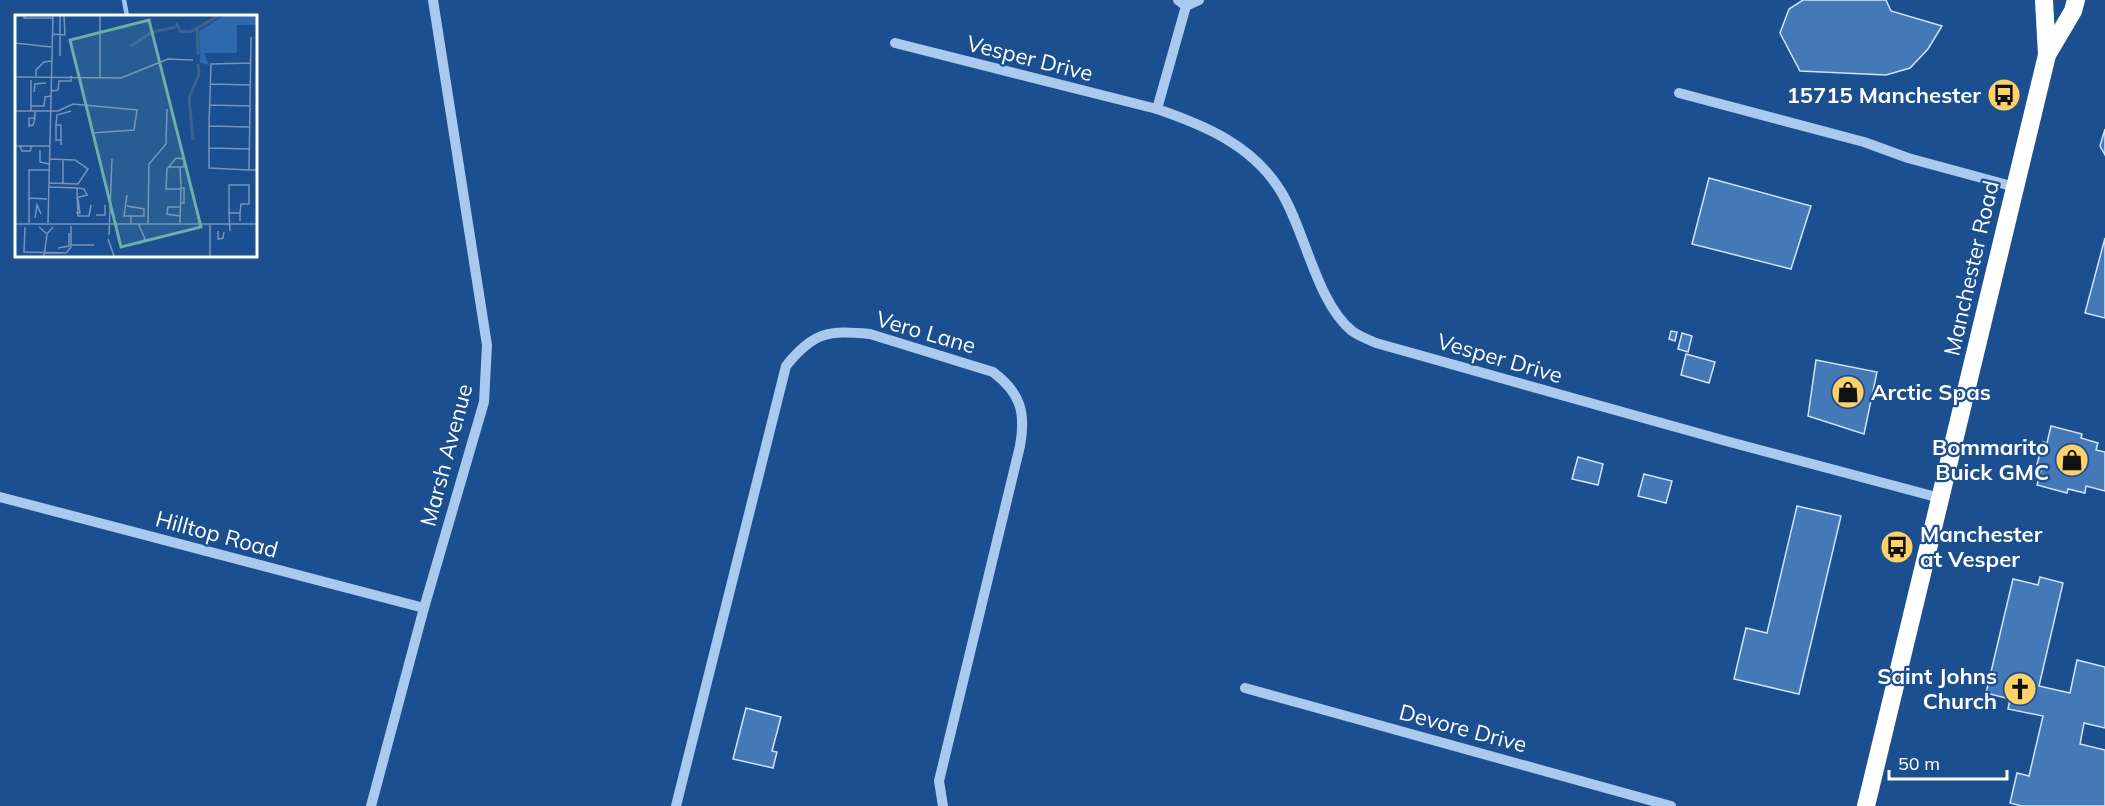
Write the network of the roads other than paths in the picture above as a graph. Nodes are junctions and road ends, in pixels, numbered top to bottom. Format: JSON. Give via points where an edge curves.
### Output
{"nodes":[{"id":1,"x":433,"y":0,"type":"edge"},
{"id":2,"x":1199,"y":0,"type":"edge"},
{"id":3,"x":2044,"y":0,"type":"edge"},
{"id":4,"x":2076,"y":0,"type":"edge"},
{"id":5,"x":1182,"y":3,"type":"edge"},
{"id":6,"x":895,"y":44,"type":"dead end"},
{"id":7,"x":2047,"y":56,"type":"junction"},
{"id":8,"x":1679,"y":93,"type":"dead end"},
{"id":9,"x":1157,"y":109,"type":"junction"},
{"id":10,"x":2015,"y":187,"type":"junction"},
{"id":11,"x":0,"y":496,"type":"edge"},
{"id":12,"x":1940,"y":498,"type":"junction"},
{"id":13,"x":424,"y":608,"type":"junction"},
{"id":14,"x":1245,"y":688,"type":"dead end"},
{"id":15,"x":371,"y":806,"type":"edge"},
{"id":16,"x":676,"y":806,"type":"edge"},
{"id":17,"x":943,"y":806,"type":"edge"},
{"id":18,"x":1671,"y":806,"type":"edge"},
{"id":19,"x":1866,"y":806,"type":"edge"}],
"edges":[{"from":1,"to":13,"type":"street","name":"Marsh Avenue","via":[[487,345],[487,378],[484,402]]},
{"from":2,"to":5,"type":"street"},
{"from":3,"to":7,"type":"highway","name":"Manchester Road"},
{"from":4,"to":7,"type":"highway","name":"Manchester Road"},
{"from":5,"to":9,"type":"street"},
{"from":6,"to":9,"type":"street","name":"Vesper Drive"},
{"from":7,"to":10,"type":"highway","name":"Manchester Road"},
{"from":8,"to":10,"type":"street"},
{"from":9,"to":12,"type":"street","name":"Vesper Drive","via":[[1195,122],[1226,139],[1264,169],[1280,190],[1331,308],[1352,331],[1376,344]]},
{"from":10,"to":12,"type":"highway","name":"Manchester Road"},
{"from":11,"to":13,"type":"street","name":"Hilltop Road"},
{"from":12,"to":19,"type":"highway","name":"Manchester Road"},
{"from":13,"to":15,"type":"street","name":"Marsh Avenue"},
{"from":14,"to":18,"type":"street","name":"Devore Drive"},
{"from":16,"to":17,"type":"street","name":"Vero Lane","via":[[786,366],[811,339],[849,332],[870,334],[993,372],[1004,380],[1020,403],[1024,424],[1020,446],[939,781]]}]}
